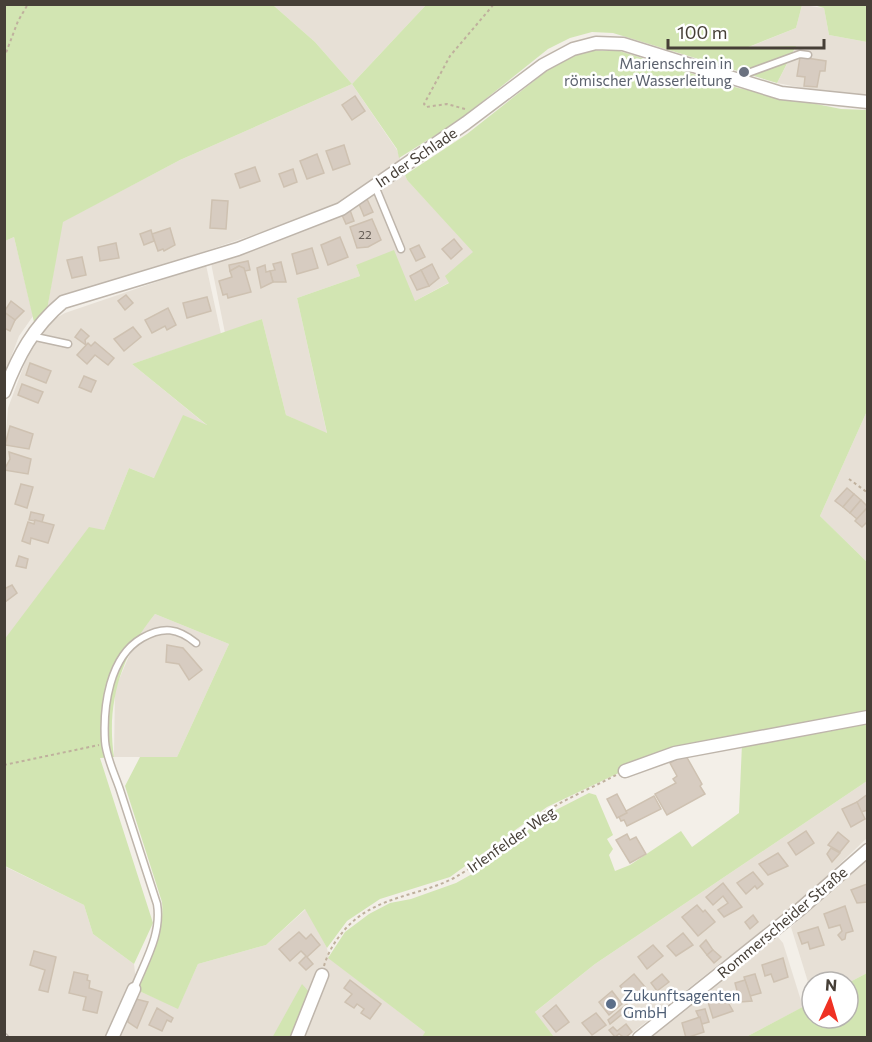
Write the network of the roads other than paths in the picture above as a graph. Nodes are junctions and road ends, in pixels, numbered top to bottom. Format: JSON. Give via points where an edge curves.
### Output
{"nodes":[{"id":1,"x":808,"y":55,"type":"dead end"},
{"id":2,"x":733,"y":78,"type":"junction"},
{"id":3,"x":867,"y":102,"type":"edge"},
{"id":4,"x":375,"y":185,"type":"junction"},
{"id":5,"x":402,"y":249,"type":"dead end"},
{"id":6,"x":31,"y":336,"type":"junction"},
{"id":7,"x":68,"y":345,"type":"dead end"},
{"id":8,"x":4,"y":392,"type":"edge"},
{"id":9,"x":196,"y":643,"type":"dead end"},
{"id":10,"x":867,"y":717,"type":"edge"},
{"id":11,"x":625,"y":771,"type":"road end"},
{"id":12,"x":867,"y":850,"type":"edge"},
{"id":13,"x":322,"y":975,"type":"road end"},
{"id":14,"x":134,"y":989,"type":"joint"},
{"id":15,"x":112,"y":1038,"type":"edge"},
{"id":16,"x":297,"y":1038,"type":"edge"},
{"id":17,"x":639,"y":1038,"type":"edge"}],
"edges":[{"from":1,"to":2,"type":"lane","via":[[800,54]]},
{"from":2,"to":3,"type":"street","name":"In der Schlade","via":[[781,93]]},
{"from":2,"to":4,"type":"street","name":"In der Schlade","via":[[623,44],[596,43],[573,49],[543,65]]},
{"from":4,"to":5,"type":"lane"},
{"from":4,"to":6,"type":"street","name":"In der Schlade","via":[[341,209],[238,249],[63,302],[42,319]]},
{"from":6,"to":7,"type":"lane"},
{"from":6,"to":8,"type":"street","name":"In der Schlade"},
{"from":9,"to":14,"type":"lane","via":[[184,633],[168,628],[141,638],[122,657],[105,710],[105,744],[159,918],[158,932]]},
{"from":10,"to":11,"type":"street","via":[[675,753]]},
{"from":12,"to":17,"type":"street","name":"Rommerscheider Straße","via":[[798,911]]},
{"from":13,"to":16,"type":"street"},
{"from":14,"to":15,"type":"street"}]}
